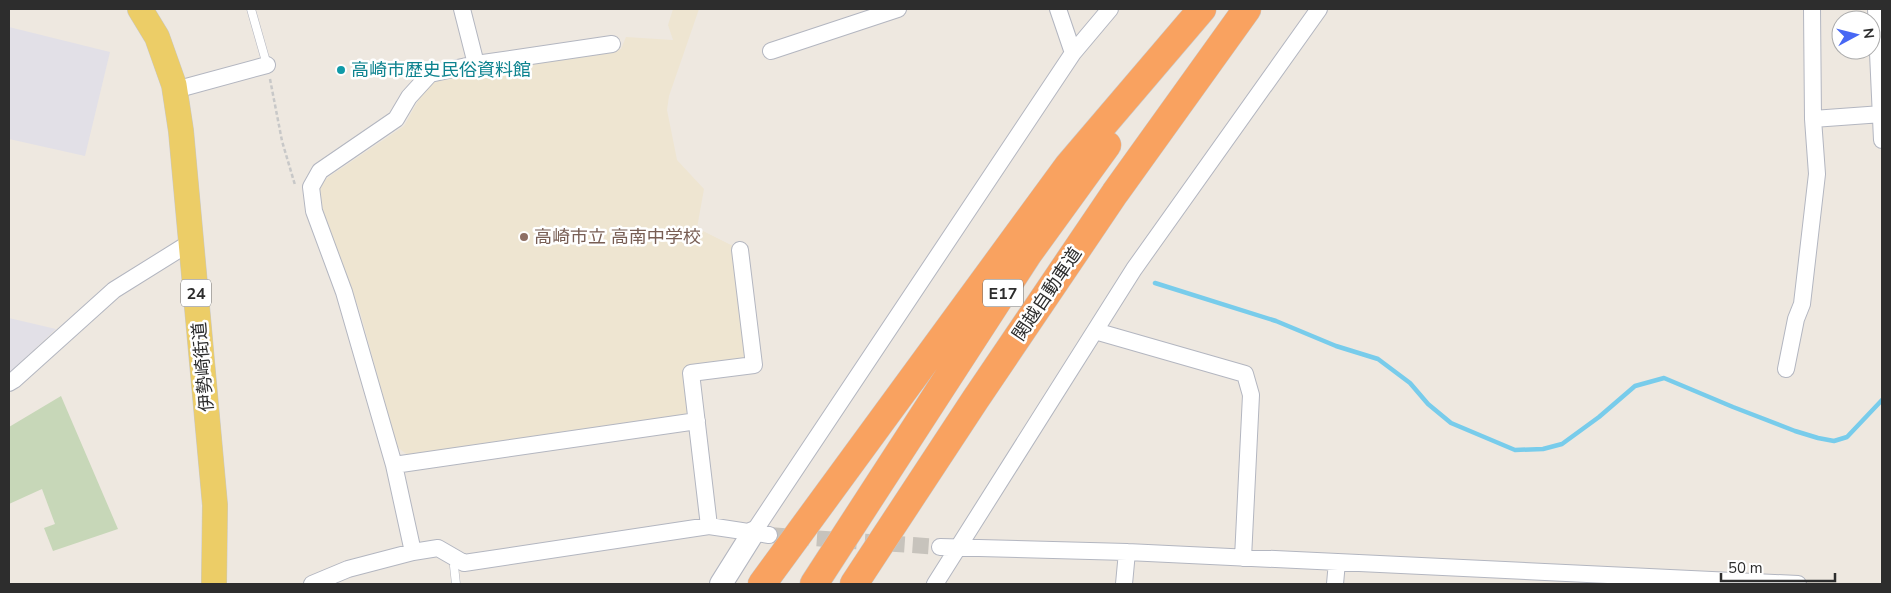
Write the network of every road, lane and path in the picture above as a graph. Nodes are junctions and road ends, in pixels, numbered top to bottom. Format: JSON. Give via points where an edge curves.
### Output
{"nodes":[{"id":1,"x":140,"y":9,"type":"edge"},
{"id":2,"x":251,"y":9,"type":"edge"},
{"id":3,"x":462,"y":9,"type":"edge"},
{"id":4,"x":898,"y":9,"type":"edge"},
{"id":5,"x":1058,"y":9,"type":"edge"},
{"id":6,"x":1110,"y":9,"type":"edge"},
{"id":7,"x":1203,"y":9,"type":"edge"},
{"id":8,"x":1248,"y":9,"type":"edge"},
{"id":9,"x":1812,"y":9,"type":"edge"},
{"id":10,"x":1876,"y":9,"type":"edge"},
{"id":11,"x":1315,"y":10,"type":"edge"},
{"id":12,"x":612,"y":44,"type":"dead end"},
{"id":13,"x":771,"y":51,"type":"dead end"},
{"id":14,"x":1074,"y":53,"type":"junction"},
{"id":15,"x":476,"y":64,"type":"junction"},
{"id":16,"x":267,"y":66,"type":"junction"},
{"id":17,"x":174,"y":90,"type":"junction"},
{"id":18,"x":1881,"y":114,"type":"edge"},
{"id":19,"x":1813,"y":119,"type":"junction"},
{"id":20,"x":1882,"y":140,"type":"edge"},
{"id":21,"x":290,"y":170,"type":"dead end"},
{"id":22,"x":191,"y":242,"type":"junction"},
{"id":23,"x":740,"y":250,"type":"dead end"},
{"id":24,"x":1095,"y":331,"type":"junction"},
{"id":25,"x":1786,"y":369,"type":"dead end"},
{"id":26,"x":9,"y":383,"type":"edge"},
{"id":27,"x":975,"y":400,"type":"junction"},
{"id":28,"x":697,"y":421,"type":"junction"},
{"id":29,"x":394,"y":465,"type":"junction"},
{"id":30,"x":708,"y":526,"type":"junction"},
{"id":31,"x":761,"y":534,"type":"junction"},
{"id":32,"x":940,"y":547,"type":"tunnel mouth"},
{"id":33,"x":957,"y":548,"type":"junction"},
{"id":34,"x":412,"y":552,"type":"junction"},
{"id":35,"x":1127,"y":552,"type":"junction"},
{"id":36,"x":456,"y":558,"type":"junction"},
{"id":37,"x":1243,"y":558,"type":"junction"},
{"id":38,"x":1337,"y":562,"type":"junction"},
{"id":39,"x":1504,"y":577,"type":"edge"},
{"id":40,"x":214,"y":584,"type":"edge"},
{"id":41,"x":312,"y":584,"type":"edge"},
{"id":42,"x":456,"y":584,"type":"edge"},
{"id":43,"x":721,"y":584,"type":"edge"},
{"id":44,"x":762,"y":584,"type":"edge"},
{"id":45,"x":814,"y":584,"type":"edge"},
{"id":46,"x":854,"y":584,"type":"edge"},
{"id":47,"x":876,"y":584,"type":"edge"},
{"id":48,"x":935,"y":584,"type":"edge"},
{"id":49,"x":1124,"y":584,"type":"edge"},
{"id":50,"x":1335,"y":584,"type":"edge"},
{"id":51,"x":1798,"y":584,"type":"edge"}],
"edges":[{"from":1,"to":17,"type":"main road","name":"伊勢崎街道","number":"24","via":[[157,37]]},
{"from":2,"to":16,"type":"lane"},
{"from":3,"to":15,"type":"street"},
{"from":4,"to":13,"type":"street"},
{"from":5,"to":14,"type":"street"},
{"from":6,"to":14,"type":"street"},
{"from":7,"to":44,"type":"highway","via":[[1068,166]]},
{"from":7,"to":45,"type":"highway","name":"関越自動車道","number":"E17","via":[[1028,254]]},
{"from":8,"to":27,"type":"highway","name":"関越自動車道","number":"E17","via":[[1116,193]]},
{"from":9,"to":19,"type":"street"},
{"from":10,"to":18,"type":"street"},
{"from":11,"to":24,"type":"street","via":[[1134,269]]},
{"from":12,"to":15,"type":"street"},
{"from":14,"to":31,"type":"street"},
{"from":15,"to":29,"type":"street","via":[[430,74],[409,97],[396,119],[320,171],[311,187],[314,211],[344,292]]},
{"from":16,"to":17,"type":"street"},
{"from":16,"to":21,"type":"path"},
{"from":17,"to":22,"type":"main road","name":"伊勢崎街道","number":"24"},
{"from":18,"to":19,"type":"street"},
{"from":18,"to":20,"type":"street"},
{"from":19,"to":25,"type":"street","via":[[1817,174],[1815,193],[1802,304]]},
{"from":22,"to":26,"type":"street","via":[[114,290]]},
{"from":22,"to":40,"type":"main road","name":"伊勢崎街道","number":"24","via":[[215,505]]},
{"from":23,"to":28,"type":"street","via":[[754,365],[691,373]]},
{"from":24,"to":33,"type":"street"},
{"from":24,"to":37,"type":"street","via":[[1245,374],[1251,395]]},
{"from":27,"to":46,"type":"highway","name":"関越自動車道","number":"E17"},
{"from":27,"to":47,"type":"highway"},
{"from":28,"to":29,"type":"street"},
{"from":28,"to":30,"type":"street"},
{"from":29,"to":34,"type":"street"},
{"from":30,"to":31,"type":"street"},
{"from":30,"to":36,"type":"street","via":[[464,563]]},
{"from":31,"to":43,"type":"street"},
{"from":32,"to":33,"type":"street"},
{"from":33,"to":35,"type":"street"},
{"from":33,"to":48,"type":"street"},
{"from":34,"to":36,"type":"street","via":[[438,548]]},
{"from":34,"to":41,"type":"street","via":[[348,569]]},
{"from":35,"to":37,"type":"street"},
{"from":35,"to":49,"type":"street"},
{"from":36,"to":42,"type":"lane"},
{"from":37,"to":38,"type":"street"},
{"from":38,"to":39,"type":"street"},
{"from":38,"to":50,"type":"street"},
{"from":39,"to":51,"type":"street"}]}
